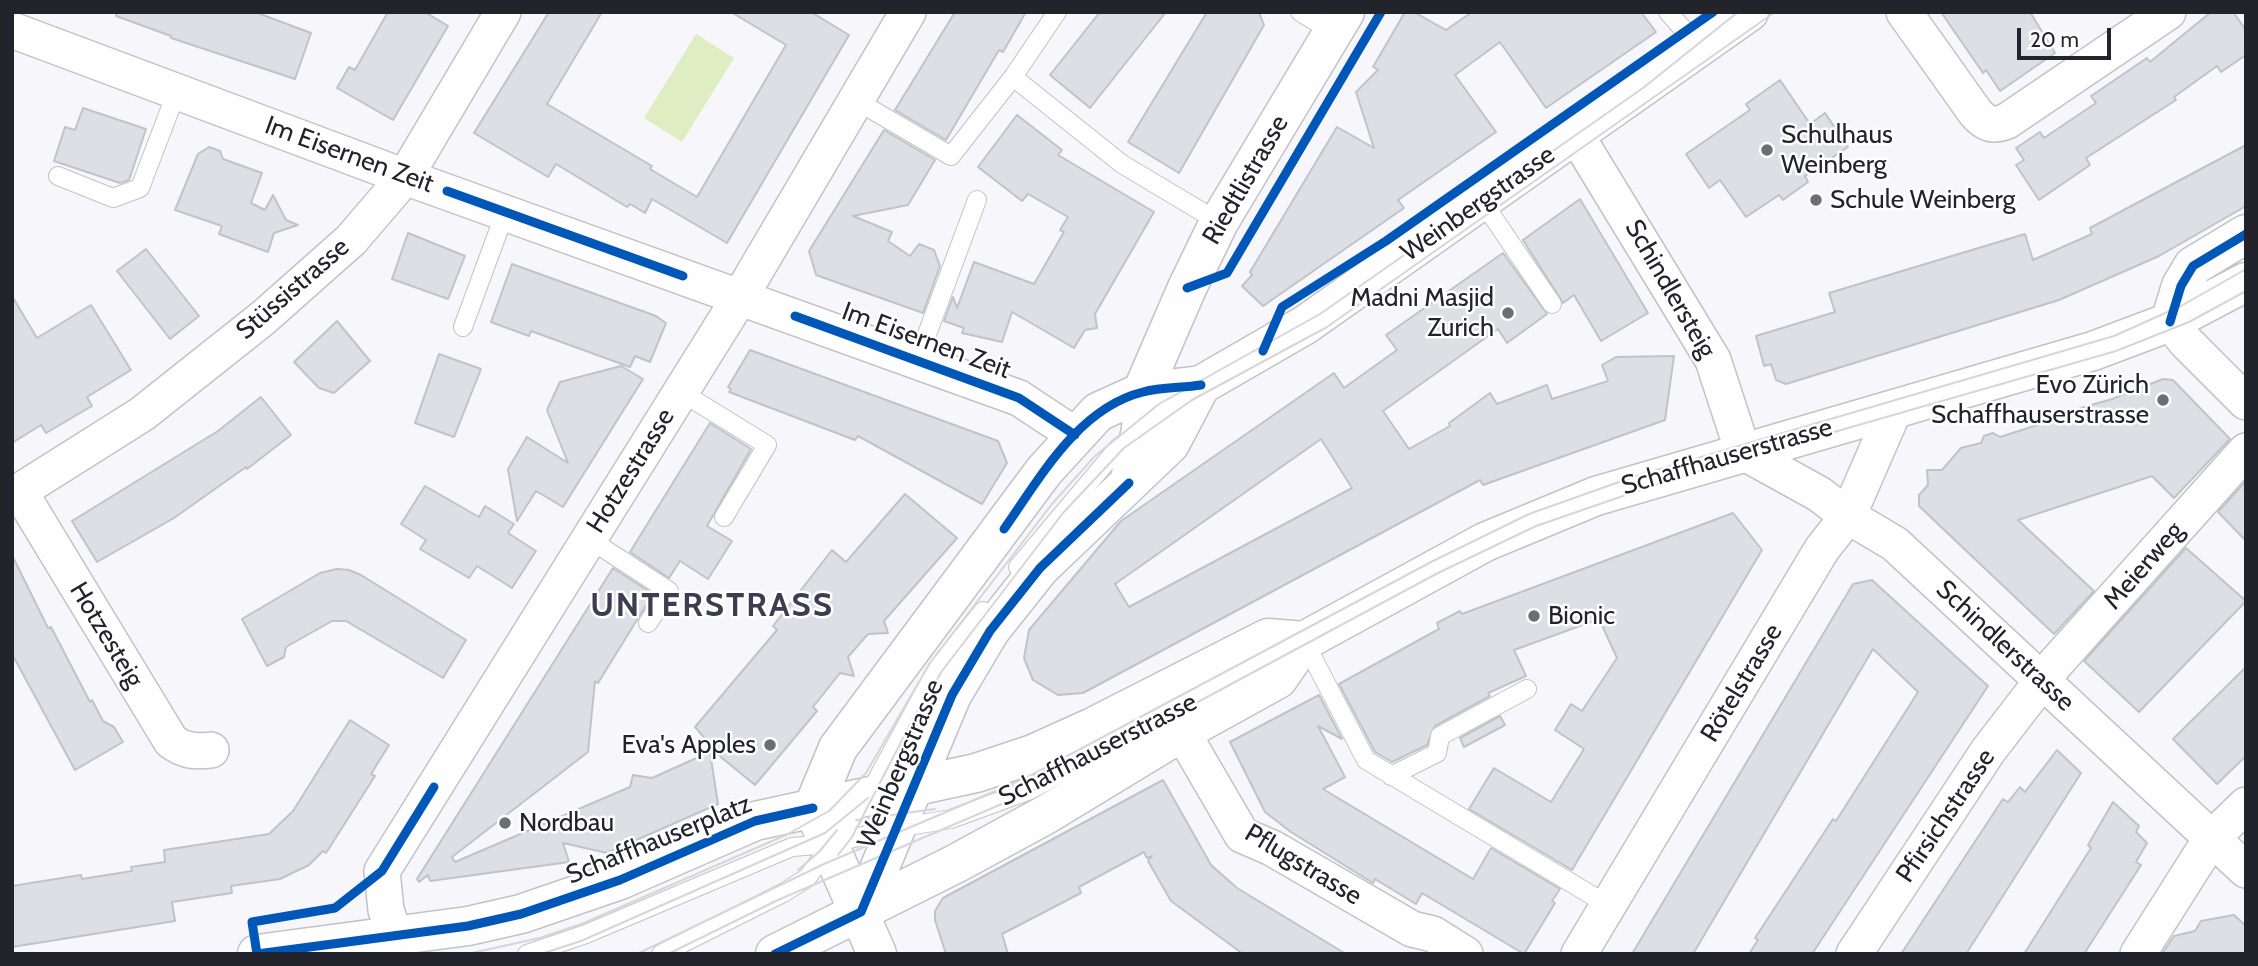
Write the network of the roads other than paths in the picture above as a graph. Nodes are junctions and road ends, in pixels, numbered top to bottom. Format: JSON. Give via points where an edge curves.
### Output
{"nodes":[{"id":1,"x":503,"y":12,"type":"edge"},
{"id":2,"x":908,"y":12,"type":"edge"},
{"id":3,"x":1057,"y":12,"type":"edge"},
{"id":4,"x":1300,"y":12,"type":"edge"},
{"id":5,"x":1668,"y":12,"type":"edge"},
{"id":6,"x":1749,"y":12,"type":"edge"},
{"id":7,"x":1905,"y":12,"type":"edge"},
{"id":8,"x":2168,"y":12,"type":"edge"},
{"id":9,"x":1339,"y":22,"type":"edge"},
{"id":10,"x":12,"y":30,"type":"edge"},
{"id":11,"x":1699,"y":47,"type":"junction"},
{"id":12,"x":1013,"y":78,"type":"junction"},
{"id":13,"x":177,"y":91,"type":"junction"},
{"id":14,"x":856,"y":101,"type":"junction"},
{"id":15,"x":1576,"y":135,"type":"junction"},
{"id":16,"x":58,"y":176,"type":"dead end"},
{"id":17,"x":405,"y":177,"type":"junction"},
{"id":18,"x":977,"y":200,"type":"dead end"},
{"id":19,"x":1482,"y":201,"type":"junction"},
{"id":20,"x":505,"y":212,"type":"junction"},
{"id":21,"x":1219,"y":222,"type":"junction"},
{"id":22,"x":2246,"y":234,"type":"edge"},
{"id":23,"x":2246,"y":282,"type":"edge"},
{"id":24,"x":740,"y":297,"type":"junction"},
{"id":25,"x":1552,"y":304,"type":"dead end"},
{"id":26,"x":2170,"y":322,"type":"junction"},
{"id":27,"x":463,"y":327,"type":"dead end"},
{"id":28,"x":917,"y":361,"type":"junction"},
{"id":29,"x":1202,"y":385,"type":"junction"},
{"id":30,"x":681,"y":392,"type":"junction"},
{"id":31,"x":1142,"y":392,"type":"junction"},
{"id":32,"x":2246,"y":402,"type":"edge"},
{"id":33,"x":1895,"y":408,"type":"junction"},
{"id":34,"x":1075,"y":435,"type":"junction"},
{"id":35,"x":2246,"y":451,"type":"edge"},
{"id":36,"x":1743,"y":452,"type":"junction"},
{"id":37,"x":1129,"y":454,"type":"junction"},
{"id":38,"x":16,"y":494,"type":"edge"},
{"id":39,"x":1848,"y":516,"type":"junction"},
{"id":40,"x":724,"y":517,"type":"dead end"},
{"id":41,"x":589,"y":538,"type":"junction"},
{"id":42,"x":648,"y":623,"type":"dead end"},
{"id":43,"x":1304,"y":641,"type":"junction"},
{"id":44,"x":2044,"y":681,"type":"junction"},
{"id":45,"x":1527,"y":689,"type":"dead end"},
{"id":46,"x":1182,"y":732,"type":"junction"},
{"id":47,"x":211,"y":750,"type":"dead end"},
{"id":48,"x":1391,"y":776,"type":"junction"},
{"id":49,"x":913,"y":786,"type":"junction"},
{"id":50,"x":868,"y":796,"type":"junction"},
{"id":51,"x":2246,"y":805,"type":"edge"},
{"id":52,"x":813,"y":808,"type":"junction"},
{"id":53,"x":896,"y":828,"type":"junction"},
{"id":54,"x":2211,"y":839,"type":"junction"},
{"id":55,"x":830,"y":844,"type":"junction"},
{"id":56,"x":2246,"y":870,"type":"edge"},
{"id":57,"x":1608,"y":905,"type":"junction"},
{"id":58,"x":861,"y":912,"type":"junction"},
{"id":59,"x":394,"y":934,"type":"junction"},
{"id":60,"x":257,"y":954,"type":"edge"},
{"id":61,"x":527,"y":954,"type":"edge"},
{"id":62,"x":661,"y":954,"type":"edge"},
{"id":63,"x":775,"y":954,"type":"edge"},
{"id":64,"x":877,"y":954,"type":"edge"},
{"id":65,"x":1465,"y":954,"type":"edge"},
{"id":66,"x":1579,"y":954,"type":"edge"},
{"id":67,"x":1854,"y":954,"type":"edge"},
{"id":68,"x":2138,"y":954,"type":"edge"}],
"edges":[{"from":1,"to":17,"type":"street","name":"Stüssistrasse"},
{"from":2,"to":14,"type":"street","name":"Hotzestrasse"},
{"from":3,"to":12,"type":"lane"},
{"from":4,"to":9,"type":"lane"},
{"from":5,"to":11,"type":"lane"},
{"from":6,"to":11,"type":"street","name":"Weinbergstrasse"},
{"from":7,"to":8,"type":"street","via":[[1975,113],[1996,126]]},
{"from":9,"to":21,"type":"street","name":"Riedtlistrasse"},
{"from":10,"to":13,"type":"street","name":"Im Eisernen Zeit"},
{"from":11,"to":15,"type":"street","name":"Weinbergstrasse"},
{"from":12,"to":14,"type":"lane","via":[[951,156]]},
{"from":12,"to":21,"type":"lane","via":[[1122,164]]},
{"from":13,"to":16,"type":"lane","via":[[140,188],[113,198]]},
{"from":13,"to":17,"type":"street","name":"Im Eisernen Zeit"},
{"from":14,"to":24,"type":"street","name":"Hotzestrasse"},
{"from":15,"to":19,"type":"street","name":"Weinbergstrasse"},
{"from":15,"to":36,"type":"street","name":"Schindlersteig","via":[[1713,360]]},
{"from":17,"to":20,"type":"street","name":"Im Eisernen Zeit"},
{"from":17,"to":38,"type":"street","name":"Stüssistrasse","via":[[351,240],[263,318],[142,414]]},
{"from":18,"to":28,"type":"lane"},
{"from":19,"to":25,"type":"lane"},
{"from":19,"to":29,"type":"street","name":"Weinbergstrasse","via":[[1305,325]]},
{"from":20,"to":24,"type":"street","name":"Im Eisernen Zeit"},
{"from":20,"to":27,"type":"lane"},
{"from":21,"to":31,"type":"street","name":"Riedtlistrasse"},
{"from":22,"to":26,"type":"street","via":[[2193,266],[2181,286]]},
{"from":23,"to":26,"type":"street","name":"Schaffhauserstrasse"},
{"from":24,"to":28,"type":"street","name":"Im Eisernen Zeit"},
{"from":24,"to":30,"type":"street","name":"Hotzestrasse"},
{"from":26,"to":32,"type":"street"},
{"from":26,"to":33,"type":"street","name":"Schaffhauserstrasse","via":[[2082,354]]},
{"from":28,"to":34,"type":"street","name":"Im Eisernen Zeit","via":[[1019,398]]},
{"from":29,"to":31,"type":"street","name":"Weinbergstrasse"},
{"from":29,"to":37,"type":"lane","name":"Weinbergstrasse"},
{"from":29,"to":37,"type":"street","name":"Weinbergstrasse","via":[[1170,444]]},
{"from":30,"to":40,"type":"lane","via":[[767,445]]},
{"from":30,"to":41,"type":"street","name":"Hotzestrasse"},
{"from":31,"to":34,"type":"street","name":"Weinbergstrasse","via":[[1098,412]]},
{"from":31,"to":37,"type":"street"},
{"from":33,"to":36,"type":"street","name":"Schaffhauserstrasse"},
{"from":33,"to":39,"type":"street","name":"Rötelstrasse"},
{"from":34,"to":52,"type":"street","name":"Weinbergstrasse","via":[[838,748]]},
{"from":35,"to":44,"type":"street","name":"Meierweg"},
{"from":36,"to":39,"type":"street","name":"Schindlerstrasse","via":[[1819,494]]},
{"from":36,"to":43,"type":"street","name":"Schaffhauserstrasse","via":[[1596,496],[1485,542]]},
{"from":37,"to":49,"type":"street","name":"Weinbergstrasse","via":[[990,631],[952,695]]},
{"from":37,"to":50,"type":"lane","name":"Weinbergstrasse","via":[[1074,496],[937,669]]},
{"from":38,"to":47,"type":"street","name":"Hotzesteig","via":[[171,741],[195,752]]},
{"from":39,"to":44,"type":"street","name":"Schindlerstrasse","via":[[1895,544]]},
{"from":39,"to":57,"type":"street","name":"Rötelstrasse","via":[[1822,549]]},
{"from":41,"to":42,"type":"lane","via":[[669,591]]},
{"from":41,"to":59,"type":"street","name":"Hotzestrasse","via":[[382,871]]},
{"from":43,"to":46,"type":"street","name":"Schaffhauserstrasse","via":[[1278,679]]},
{"from":43,"to":48,"type":"lane","via":[[1366,760]]},
{"from":43,"to":49,"type":"street","name":"Schaffhauserstrasse","via":[[1268,638],[1033,754],[976,774]]},
{"from":43,"to":53,"type":"lane","name":"Schaffhauserstrasse","via":[[1030,790],[951,819]]},
{"from":44,"to":54,"type":"street","name":"Schindlerstrasse"},
{"from":44,"to":67,"type":"street","name":"Pfirsichstrasse","via":[[1988,751]]},
{"from":45,"to":48,"type":"lane","via":[[1440,736],[1437,752]]},
{"from":46,"to":58,"type":"street","name":"Schaffhauserstrasse","via":[[1047,814]]},
{"from":46,"to":65,"type":"street","name":"Pflugstrasse","via":[[1242,835]]},
{"from":48,"to":57,"type":"lane"},
{"from":49,"to":50,"type":"street","name":"Schaffhauserstrasse"},
{"from":49,"to":53,"type":"street","name":"Weinbergstrasse"},
{"from":50,"to":52,"type":"street","name":"Schaffhauserstrasse"},
{"from":50,"to":55,"type":"lane","name":"Weinbergstrasse"},
{"from":51,"to":54,"type":"street"},
{"from":52,"to":55,"type":"street"},
{"from":52,"to":59,"type":"street","name":"Schaffhauserplatz","via":[[755,821],[620,880],[521,914],[468,926]]},
{"from":53,"to":55,"type":"lane","name":"Schaffhauserstrasse"},
{"from":53,"to":58,"type":"street","name":"Weinbergstrasse"},
{"from":54,"to":56,"type":"street","name":"Schindlerstrasse"},
{"from":54,"to":68,"type":"street"},
{"from":55,"to":58,"type":"street"},
{"from":55,"to":61,"type":"lane","name":"Schaffhauserstrasse","via":[[792,847],[769,855],[586,934]]},
{"from":55,"to":62,"type":"lane","name":"Weinbergstrasse","via":[[807,878],[796,886]]},
{"from":57,"to":66,"type":"street","name":"Rötelstrasse"},
{"from":58,"to":63,"type":"street"},
{"from":58,"to":64,"type":"street"},
{"from":59,"to":60,"type":"street"}]}
